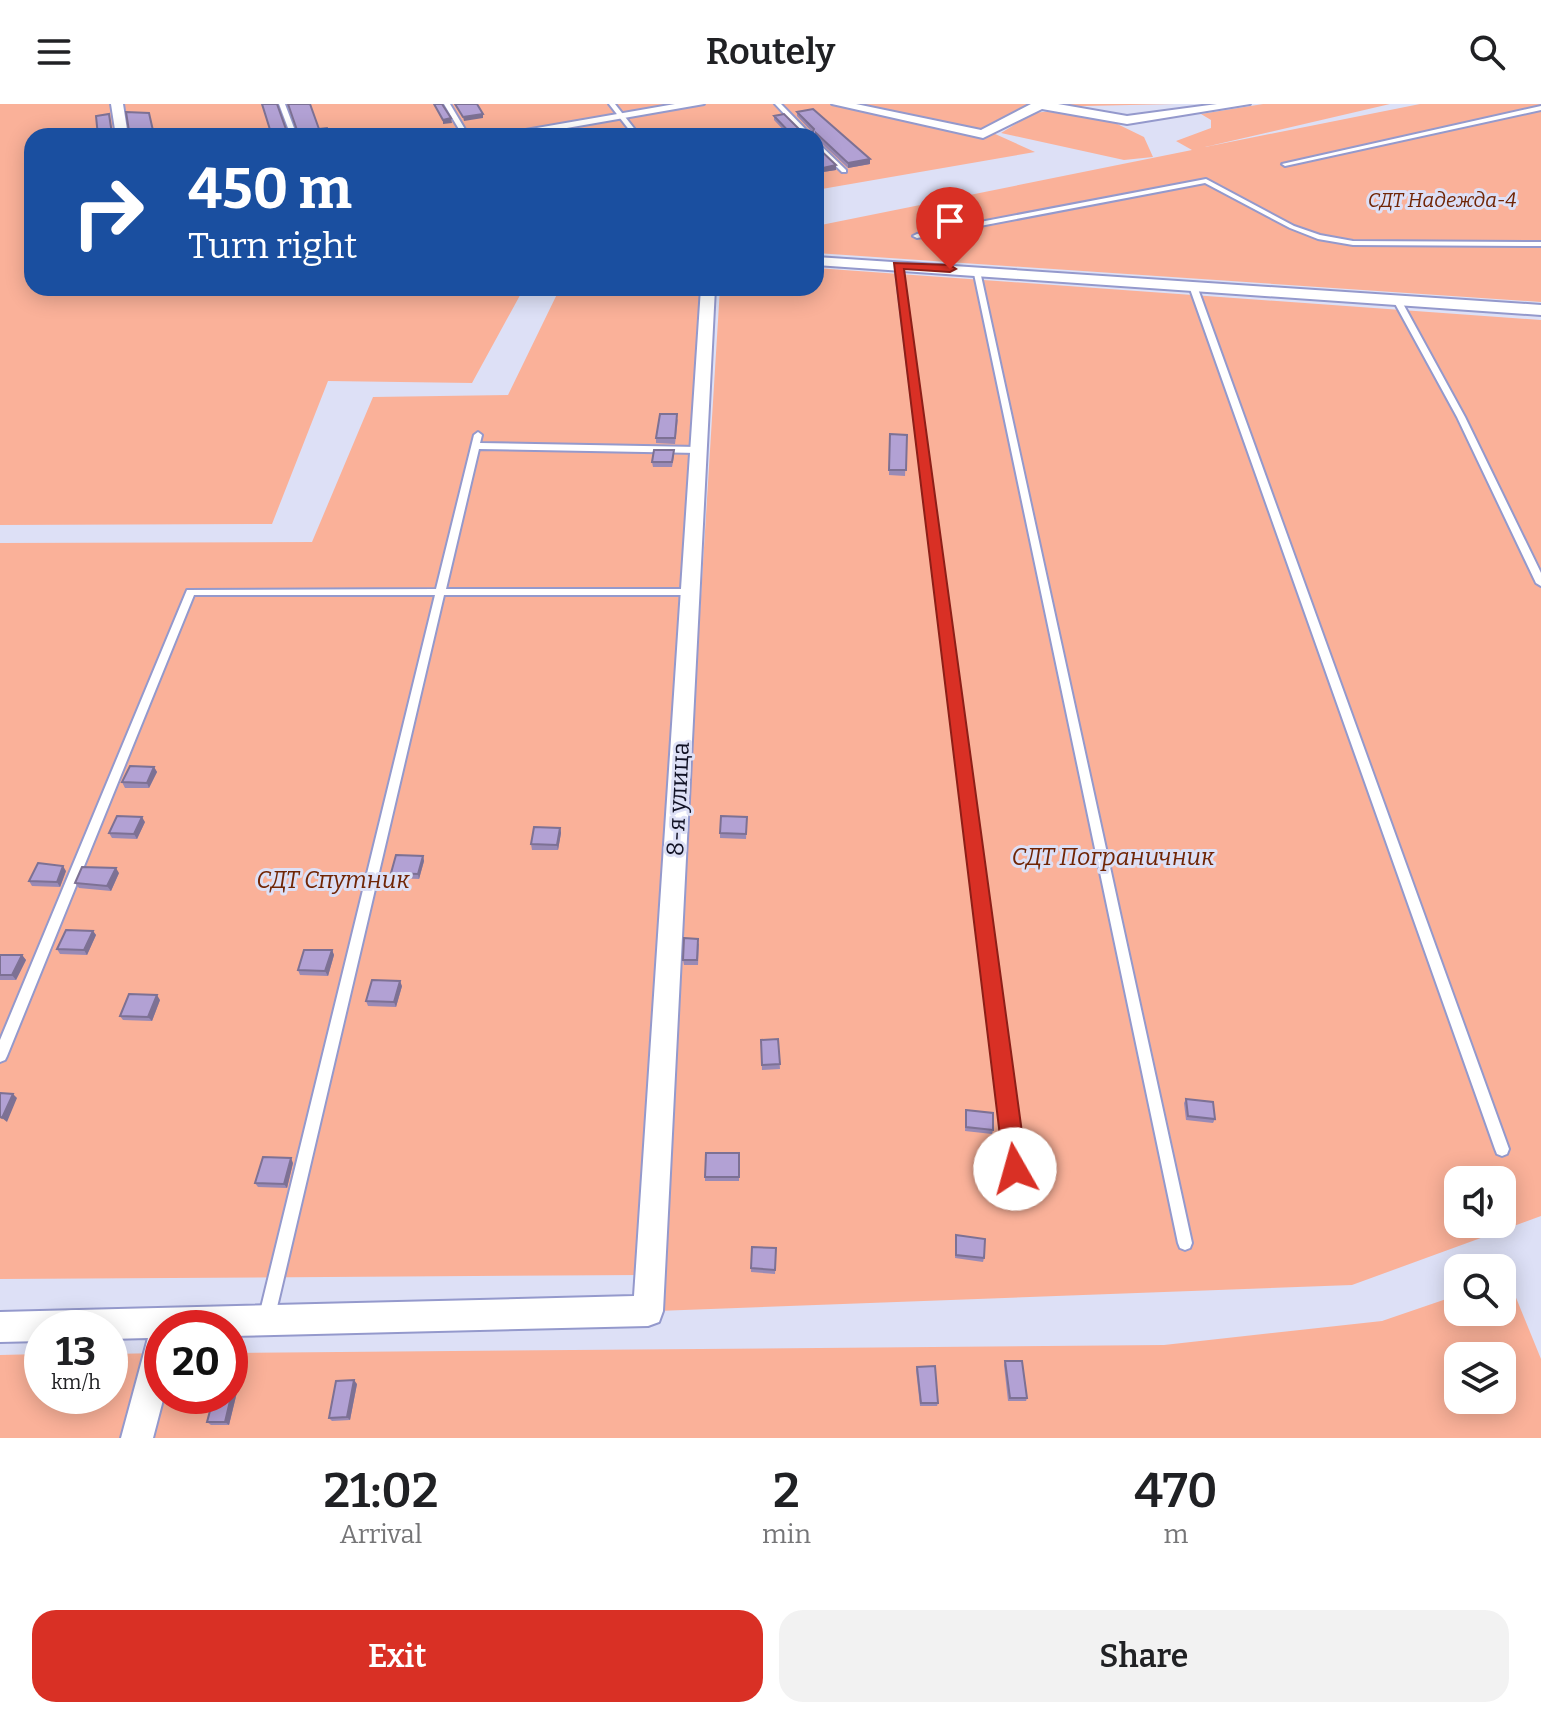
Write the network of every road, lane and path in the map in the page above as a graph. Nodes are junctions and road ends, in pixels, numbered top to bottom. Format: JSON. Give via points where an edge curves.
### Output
{"nodes":[{"id":1,"x":117,"y":104,"type":"edge"},
{"id":2,"x":282,"y":104,"type":"edge"},
{"id":3,"x":447,"y":104,"type":"edge"},
{"id":4,"x":612,"y":104,"type":"edge"},
{"id":5,"x":698,"y":104,"type":"edge"},
{"id":6,"x":778,"y":104,"type":"edge"},
{"id":7,"x":838,"y":104,"type":"edge"},
{"id":8,"x":1039,"y":104,"type":"edge"},
{"id":9,"x":1244,"y":104,"type":"edge"},
{"id":10,"x":1226,"y":105,"type":"edge"},
{"id":11,"x":1541,"y":108,"type":"edge"},
{"id":12,"x":622,"y":116,"type":"junction"},
{"id":13,"x":121,"y":128,"type":"edge"},
{"id":14,"x":291,"y":128,"type":"edge"},
{"id":15,"x":461,"y":128,"type":"edge"},
{"id":16,"x":547,"y":128,"type":"edge"},
{"id":17,"x":631,"y":128,"type":"edge"},
{"id":18,"x":801,"y":128,"type":"edge"},
{"id":19,"x":824,"y":151,"type":"edge"},
{"id":20,"x":1285,"y":164,"type":"dead end"},
{"id":21,"x":844,"y":171,"type":"dead end"},
{"id":22,"x":917,"y":236,"type":"dead end"},
{"id":23,"x":1541,"y":244,"type":"edge"},
{"id":24,"x":824,"y":261,"type":"edge"},
{"id":25,"x":898,"y":265,"type":"junction"},
{"id":26,"x":976,"y":271,"type":"junction"},
{"id":27,"x":1193,"y":286,"type":"junction"},
{"id":28,"x":708,"y":296,"type":"edge"},
{"id":29,"x":1397,"y":300,"type":"junction"},
{"id":30,"x":1541,"y":310,"type":"edge"},
{"id":31,"x":698,"y":450,"type":"junction"},
{"id":32,"x":1541,"y":583,"type":"edge"},
{"id":33,"x":440,"y":592,"type":"junction"},
{"id":34,"x":690,"y":592,"type":"junction"},
{"id":35,"x":0,"y":1056,"type":"edge"},
{"id":36,"x":1502,"y":1149,"type":"dead end"},
{"id":37,"x":1015,"y":1169,"type":"dead end"},
{"id":38,"x":1185,"y":1243,"type":"dead end"},
{"id":39,"x":266,"y":1320,"type":"junction"},
{"id":40,"x":248,"y":1322,"type":"edge"},
{"id":41,"x":0,"y":1327,"type":"edge"},
{"id":42,"x":144,"y":1330,"type":"edge"},
{"id":43,"x":144,"y":1411,"type":"edge"},
{"id":44,"x":137,"y":1438,"type":"edge"}],
"edges":[{"from":1,"to":13,"type":"street"},
{"from":2,"to":14,"type":"lane"},
{"from":3,"to":15,"type":"lane"},
{"from":4,"to":12,"type":"lane"},
{"from":5,"to":12,"type":"street"},
{"from":6,"to":18,"type":"lane"},
{"from":7,"to":8,"type":"street","via":[[983,134]]},
{"from":8,"to":10,"type":"street","via":[[1127,120]]},
{"from":9,"to":10,"type":"street"},
{"from":11,"to":20,"type":"lane"},
{"from":12,"to":16,"type":"street"},
{"from":12,"to":17,"type":"lane"},
{"from":19,"to":21,"type":"lane"},
{"from":22,"to":23,"type":"lane","via":[[1206,181],[1318,237],[1353,243]]},
{"from":24,"to":25,"type":"street"},
{"from":25,"to":26,"type":"street"},
{"from":25,"to":37,"type":"lane"},
{"from":26,"to":27,"type":"street"},
{"from":26,"to":38,"type":"lane"},
{"from":27,"to":29,"type":"street"},
{"from":27,"to":36,"type":"lane"},
{"from":28,"to":31,"type":"street","name":"8-я улица"},
{"from":29,"to":30,"type":"street"},
{"from":29,"to":32,"type":"lane"},
{"from":31,"to":33,"type":"lane","via":[[477,441]]},
{"from":31,"to":34,"type":"street","name":"8-я улица"},
{"from":33,"to":34,"type":"lane"},
{"from":33,"to":35,"type":"lane","via":[[190,592]]},
{"from":33,"to":39,"type":"lane"},
{"from":34,"to":39,"type":"street","name":"8-я улица","via":[[648,1311]]},
{"from":39,"to":40,"type":"street"},
{"from":41,"to":42,"type":"street"},
{"from":43,"to":44,"type":"street"}]}
